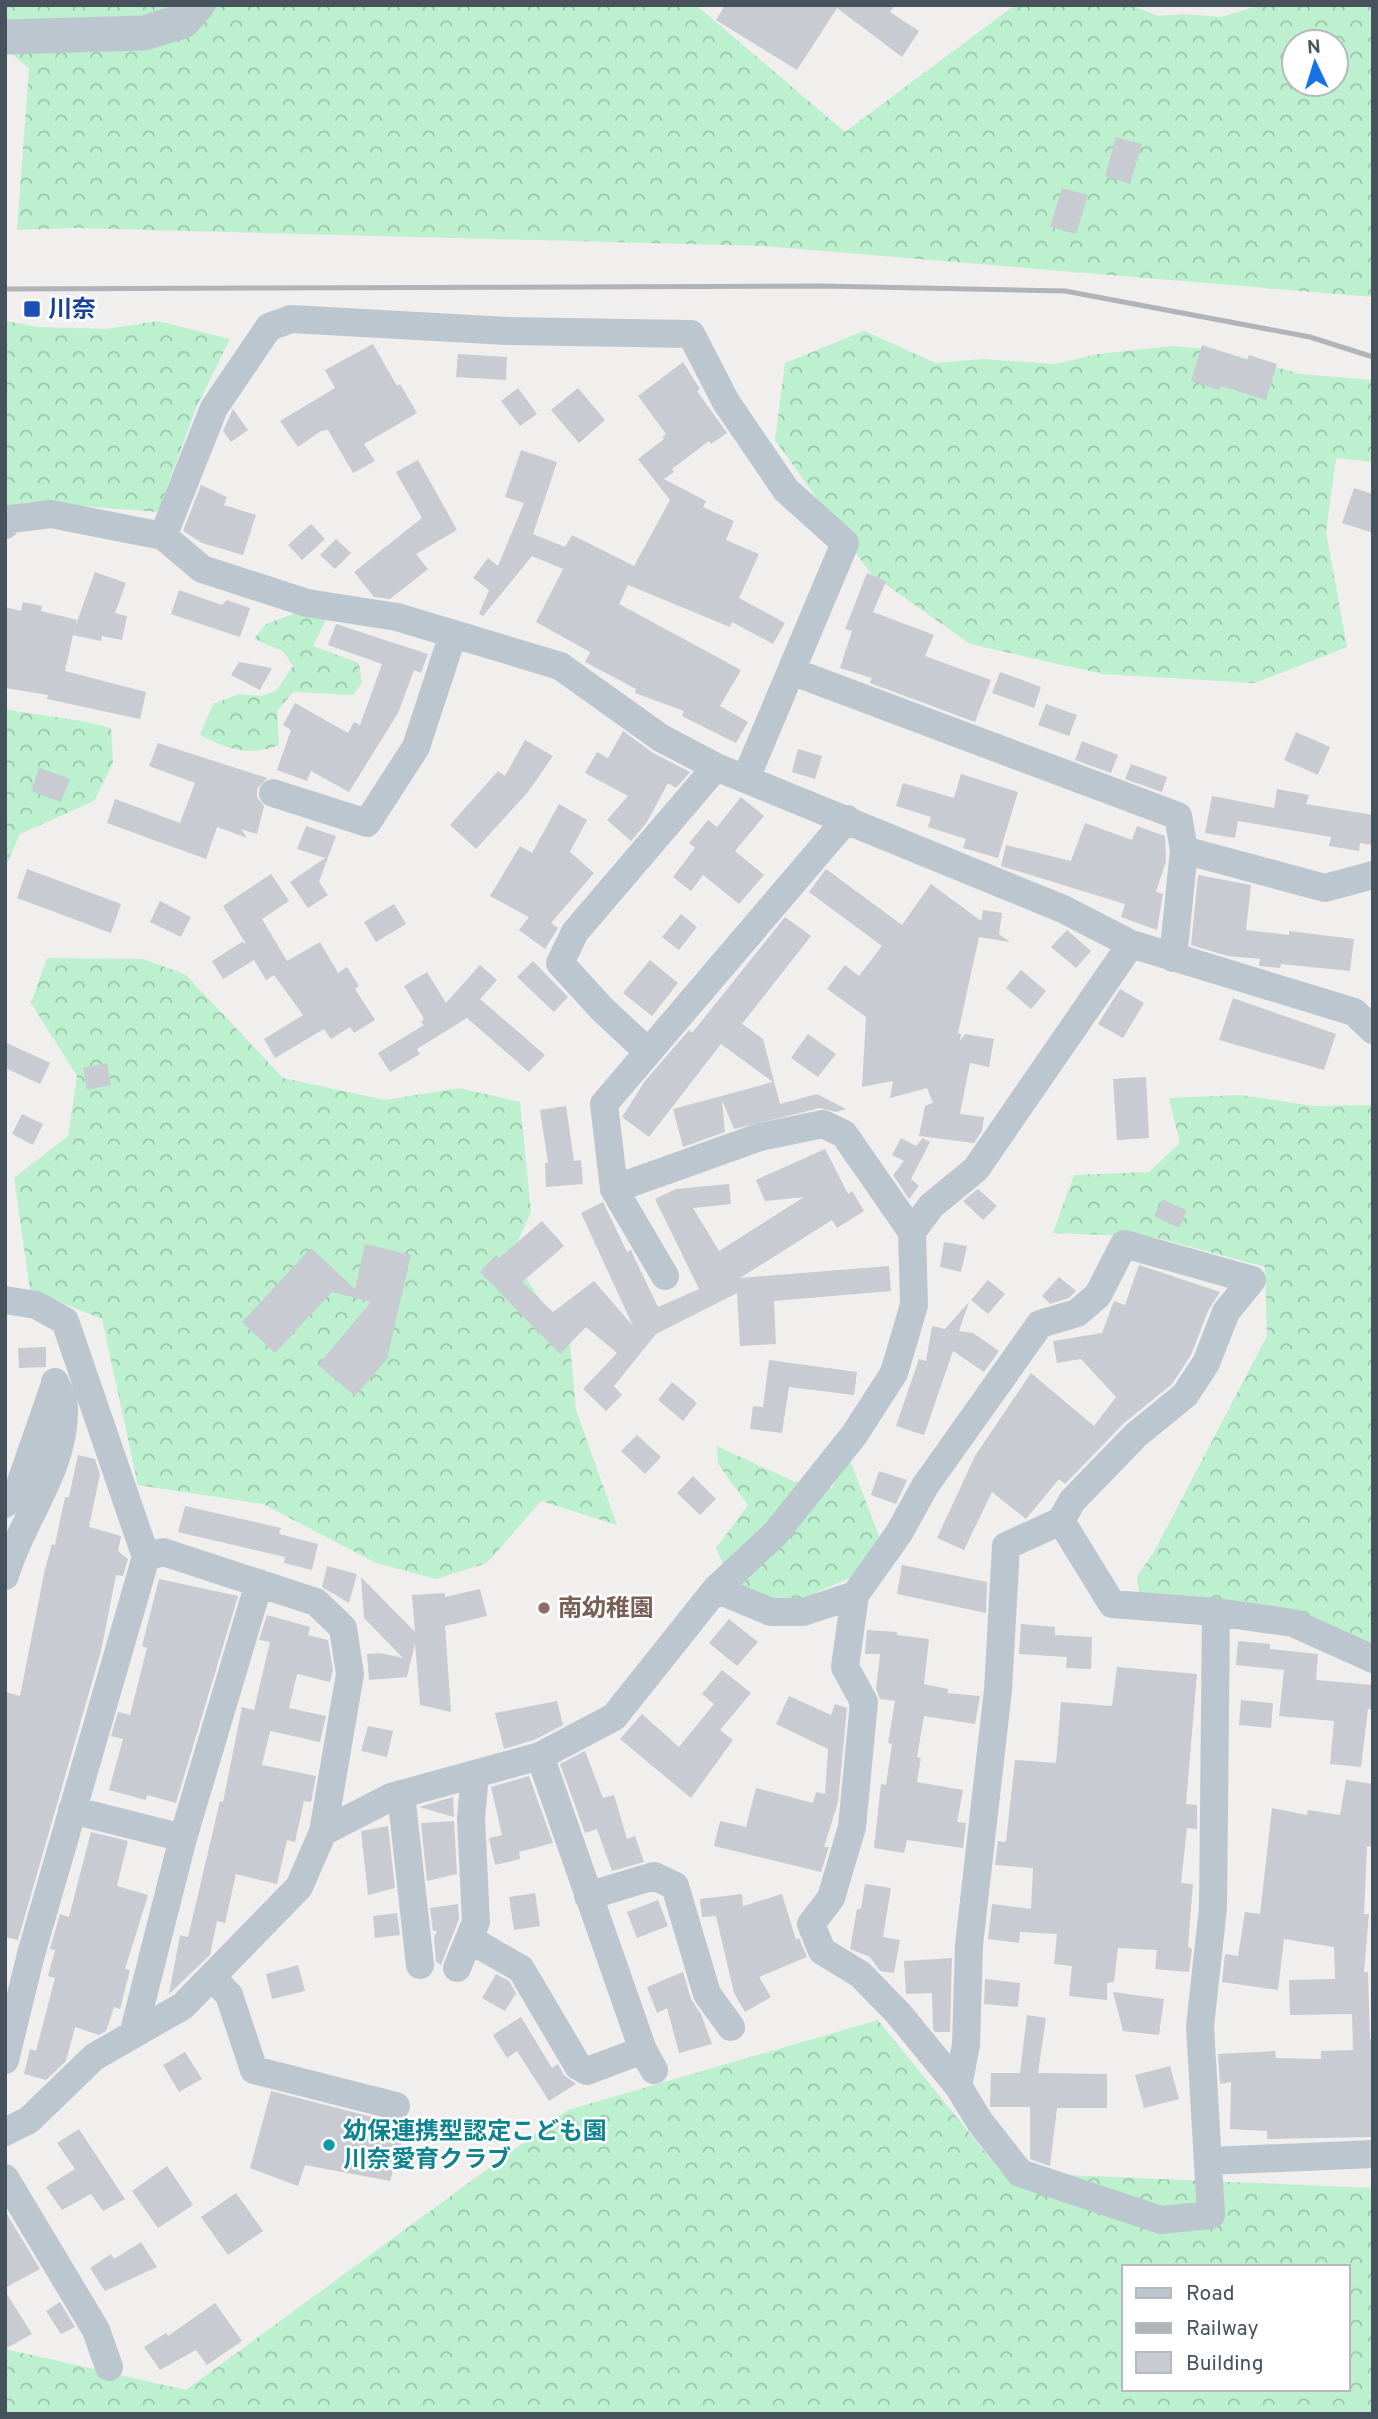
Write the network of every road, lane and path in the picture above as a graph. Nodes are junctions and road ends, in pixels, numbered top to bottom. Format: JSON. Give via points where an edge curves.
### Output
{"nodes":[{"id":1,"x":197,"y":5,"type":"edge"},
{"id":2,"x":5,"y":37,"type":"edge"},
{"id":3,"x":5,"y":525,"type":"edge"},
{"id":4,"x":163,"y":536,"type":"junction"},
{"id":5,"x":453,"y":634,"type":"junction"},
{"id":6,"x":791,"y":671,"type":"junction"},
{"id":7,"x":716,"y":767,"type":"junction"},
{"id":8,"x":746,"y":778,"type":"junction"},
{"id":9,"x":273,"y":793,"type":"dead end"},
{"id":10,"x":847,"y":819,"type":"junction"},
{"id":11,"x":1184,"y":850,"type":"junction"},
{"id":12,"x":1373,"y":875,"type":"edge"},
{"id":13,"x":1131,"y":944,"type":"junction"},
{"id":14,"x":1173,"y":958,"type":"junction"},
{"id":15,"x":1373,"y":1030,"type":"edge"},
{"id":16,"x":647,"y":1051,"type":"junction"},
{"id":17,"x":614,"y":1189,"type":"junction"},
{"id":18,"x":912,"y":1232,"type":"junction"},
{"id":19,"x":665,"y":1276,"type":"dead end"},
{"id":20,"x":5,"y":1300,"type":"edge"},
{"id":21,"x":68,"y":1334,"type":"junction"},
{"id":22,"x":55,"y":1382,"type":"junction"},
{"id":23,"x":5,"y":1504,"type":"edge"},
{"id":24,"x":1061,"y":1521,"type":"junction"},
{"id":25,"x":146,"y":1557,"type":"junction"},
{"id":26,"x":5,"y":1576,"type":"edge"},
{"id":27,"x":259,"y":1583,"type":"junction"},
{"id":28,"x":716,"y":1589,"type":"junction"},
{"id":29,"x":855,"y":1595,"type":"junction"},
{"id":30,"x":1216,"y":1612,"type":"junction"},
{"id":31,"x":1373,"y":1659,"type":"edge"},
{"id":32,"x":540,"y":1756,"type":"junction"},
{"id":33,"x":475,"y":1774,"type":"junction"},
{"id":34,"x":401,"y":1794,"type":"junction"},
{"id":35,"x":72,"y":1810,"type":"junction"},
{"id":36,"x":323,"y":1832,"type":"junction"},
{"id":37,"x":183,"y":1838,"type":"junction"},
{"id":38,"x":588,"y":1896,"type":"junction"},
{"id":39,"x":470,"y":1939,"type":"junction"},
{"id":40,"x":420,"y":1965,"type":"dead end"},
{"id":41,"x":457,"y":1968,"type":"dead end"},
{"id":42,"x":212,"y":1977,"type":"junction"},
{"id":43,"x":731,"y":2027,"type":"dead end"},
{"id":44,"x":133,"y":2035,"type":"junction"},
{"id":45,"x":5,"y":2060,"type":"edge"},
{"id":46,"x":958,"y":2086,"type":"junction"},
{"id":47,"x":396,"y":2106,"type":"dead end"},
{"id":48,"x":5,"y":2132,"type":"edge"},
{"id":49,"x":1373,"y":2154,"type":"edge"},
{"id":50,"x":1209,"y":2161,"type":"junction"},
{"id":51,"x":5,"y":2178,"type":"edge"},
{"id":52,"x":109,"y":2368,"type":"dead end"}],
"edges":[{"from":1,"to":2,"type":"street","via":[[183,21],[144,33]]},
{"from":3,"to":4,"type":"street","via":[[11,519],[51,514]]},
{"from":4,"to":5,"type":"street","via":[[202,569],[307,603],[397,617]]},
{"from":4,"to":6,"type":"street","via":[[214,408],[269,327],[291,319],[507,331],[691,334],[726,402],[786,490],[845,543]]},
{"from":5,"to":7,"type":"street","via":[[559,666],[661,737]]},
{"from":5,"to":9,"type":"street","via":[[416,747],[367,823]]},
{"from":6,"to":8,"type":"street"},
{"from":6,"to":11,"type":"street","via":[[1178,816]]},
{"from":7,"to":8,"type":"street"},
{"from":7,"to":16,"type":"street","via":[[575,932],[560,963]]},
{"from":8,"to":10,"type":"street"},
{"from":10,"to":13,"type":"street","via":[[1063,909]]},
{"from":10,"to":16,"type":"street"},
{"from":11,"to":12,"type":"street","via":[[1325,888]]},
{"from":11,"to":14,"type":"street"},
{"from":13,"to":14,"type":"street"},
{"from":13,"to":18,"type":"street","via":[[976,1169],[931,1206]]},
{"from":14,"to":15,"type":"street","via":[[1354,1012]]},
{"from":16,"to":17,"type":"street","via":[[604,1104]]},
{"from":17,"to":18,"type":"street","via":[[760,1137],[823,1124],[844,1134]]},
{"from":17,"to":19,"type":"street"},
{"from":18,"to":28,"type":"street","via":[[914,1305],[894,1373],[854,1435],[775,1534]]},
{"from":20,"to":21,"type":"street","via":[[36,1305],[65,1321]]},
{"from":21,"to":22,"type":"street"},
{"from":21,"to":25,"type":"street"},
{"from":22,"to":23,"type":"street","via":[[17,1493]]},
{"from":22,"to":26,"type":"street","via":[[65,1406],[56,1464]]},
{"from":24,"to":29,"type":"street","via":[[1072,1502],[1136,1435],[1185,1395],[1206,1363],[1226,1312],[1252,1280],[1124,1244],[1098,1296],[1077,1313],[1040,1324],[925,1486],[899,1533]]},
{"from":24,"to":30,"type":"street","via":[[1112,1604]]},
{"from":24,"to":46,"type":"street","via":[[1006,1546],[998,1690],[969,1945],[966,2045]]},
{"from":25,"to":27,"type":"street","via":[[163,1552]]},
{"from":25,"to":35,"type":"street"},
{"from":27,"to":36,"type":"street","via":[[316,1602],[343,1628],[349,1674]]},
{"from":27,"to":37,"type":"street"},
{"from":28,"to":29,"type":"street","via":[[771,1612],[803,1612]]},
{"from":28,"to":32,"type":"street","via":[[614,1717]]},
{"from":29,"to":46,"type":"street","via":[[845,1667],[864,1702],[852,1827],[831,1898],[811,1924],[822,1951],[860,1974]]},
{"from":30,"to":31,"type":"street","via":[[1293,1623]]},
{"from":30,"to":50,"type":"street","via":[[1213,1908],[1200,2026]]},
{"from":32,"to":33,"type":"street"},
{"from":32,"to":38,"type":"street"},
{"from":33,"to":34,"type":"street"},
{"from":33,"to":39,"type":"street","via":[[471,1818],[476,1923]]},
{"from":34,"to":36,"type":"street"},
{"from":34,"to":40,"type":"street"},
{"from":35,"to":37,"type":"street"},
{"from":35,"to":45,"type":"street"},
{"from":36,"to":42,"type":"street","via":[[299,1887]]},
{"from":37,"to":44,"type":"street"},
{"from":38,"to":39,"type":"street","via":[[648,2060],[587,2071],[578,2066],[521,1969]]},
{"from":38,"to":43,"type":"street","via":[[654,1876],[675,1886],[708,1994]]},
{"from":39,"to":41,"type":"street"},
{"from":42,"to":44,"type":"street","via":[[183,2007]]},
{"from":42,"to":47,"type":"street","via":[[229,1994],[254,2070]]},
{"from":44,"to":48,"type":"street","via":[[94,2057],[29,2120]]},
{"from":46,"to":50,"type":"street","via":[[1020,2173],[1161,2220],[1211,2215]]},
{"from":49,"to":50,"type":"street"},
{"from":51,"to":52,"type":"street","via":[[96,2330]]}]}
